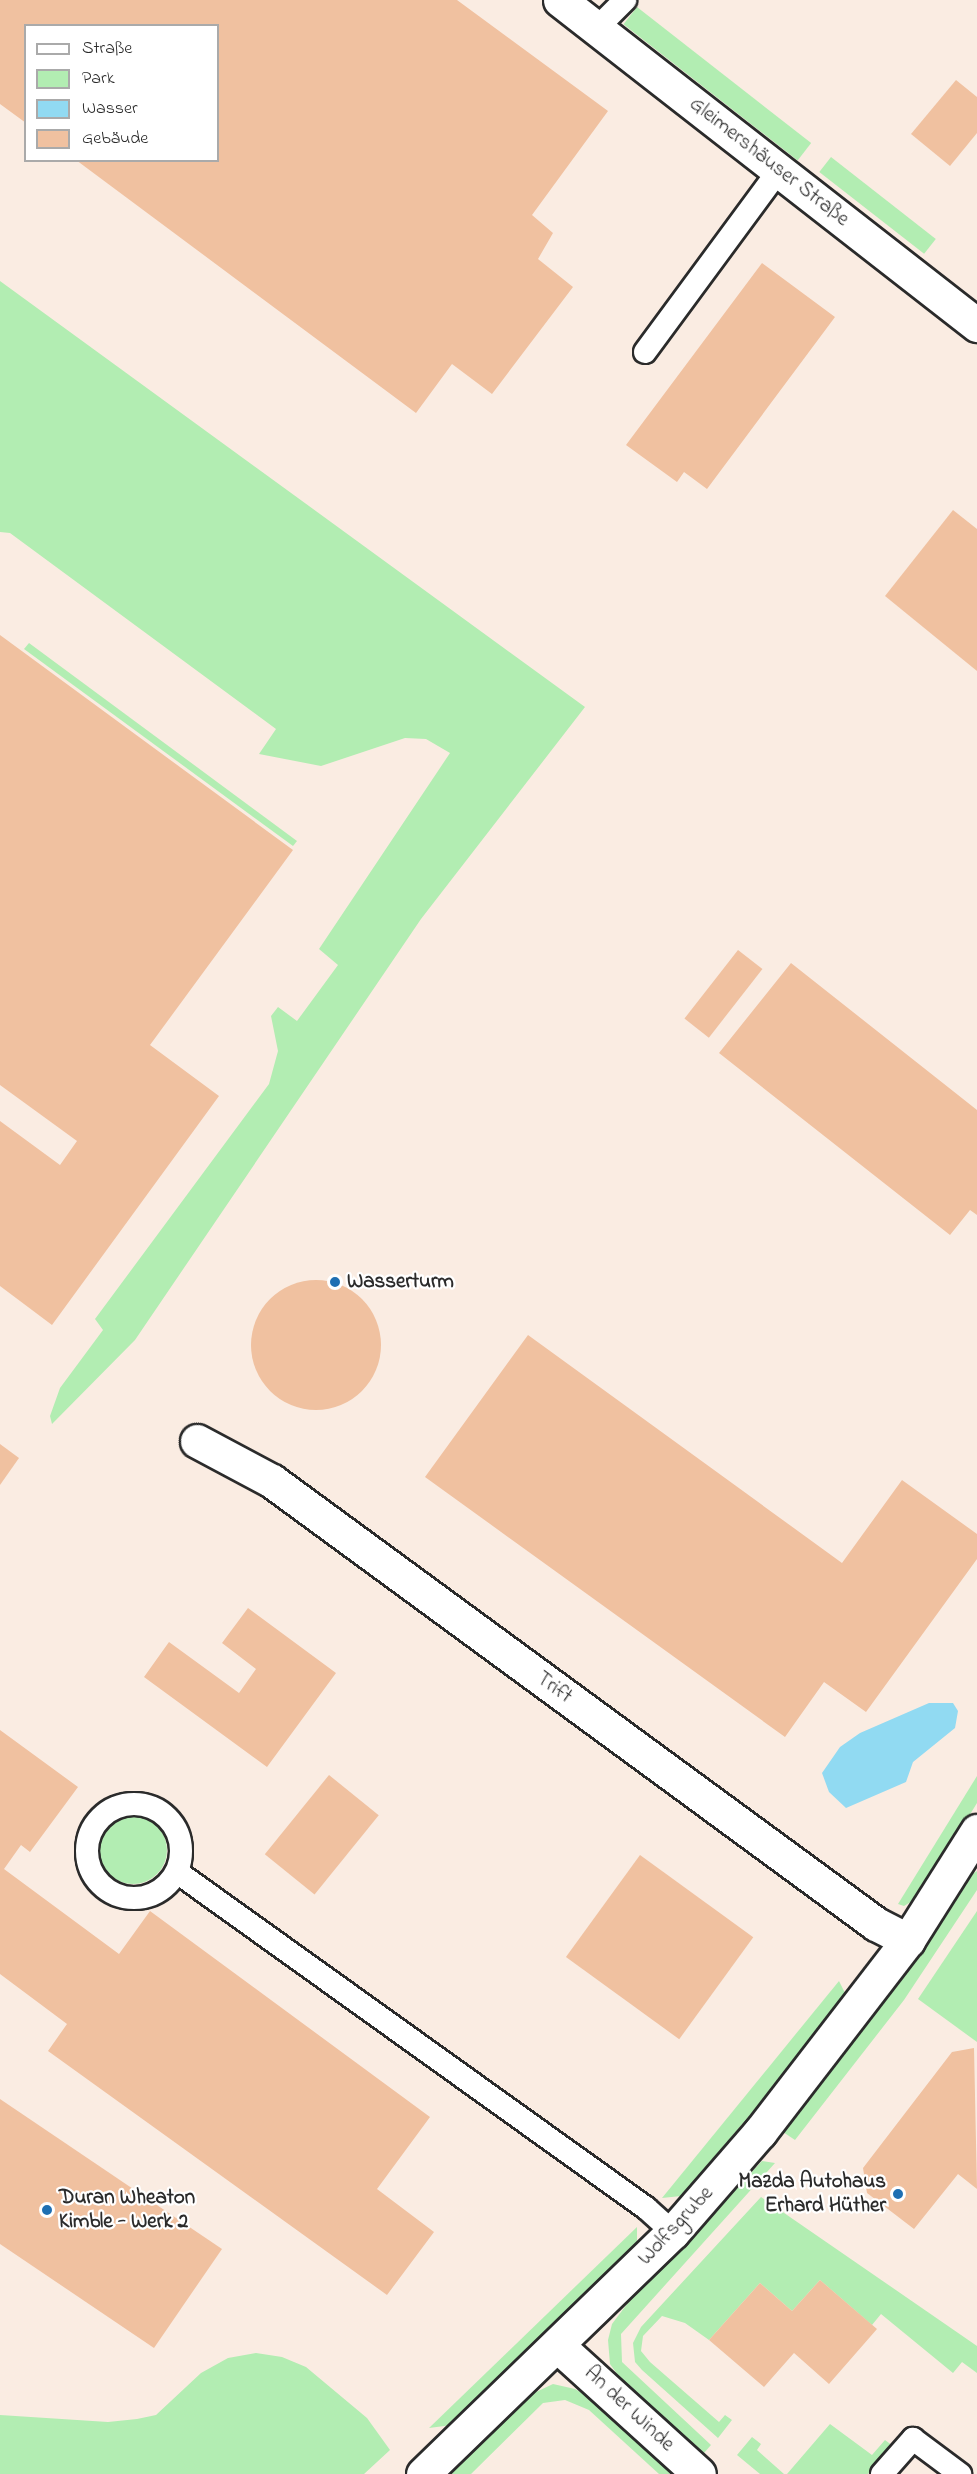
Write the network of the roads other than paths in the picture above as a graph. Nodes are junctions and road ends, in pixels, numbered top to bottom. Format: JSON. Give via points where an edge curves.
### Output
{"nodes":[{"id":1,"x":560,"y":0,"type":"edge"},
{"id":2,"x":625,"y":0,"type":"edge"},
{"id":3,"x":597,"y":28,"type":"junction"},
{"id":4,"x":779,"y":170,"type":"junction"},
{"id":5,"x":977,"y":325,"type":"edge"},
{"id":6,"x":645,"y":352,"type":"dead end"},
{"id":7,"x":197,"y":1441,"type":"dead end"},
{"id":8,"x":977,"y":1831,"type":"edge"},
{"id":9,"x":177,"y":1872,"type":"junction"},
{"id":10,"x":908,"y":1940,"type":"junction"},
{"id":11,"x":673,"y":2232,"type":"junction"},
{"id":12,"x":558,"y":2346,"type":"junction"},
{"id":13,"x":423,"y":2474,"type":"edge"},
{"id":14,"x":699,"y":2474,"type":"edge"},
{"id":15,"x":882,"y":2474,"type":"edge"},
{"id":16,"x":960,"y":2474,"type":"edge"}],
"edges":[{"from":1,"to":3,"type":"street","name":"Gleimershäuser Straße"},
{"from":2,"to":3,"type":"lane"},
{"from":3,"to":4,"type":"street","name":"Gleimershäuser Straße"},
{"from":4,"to":5,"type":"street","name":"Gleimershäuser Straße"},
{"from":4,"to":6,"type":"lane"},
{"from":7,"to":10,"type":"street","name":"Trift","via":[[272,1481],[876,1924]]},
{"from":8,"to":10,"type":"street","name":"Wolfsgrube"},
{"from":9,"to":9,"type":"lane","via":[[163,1889],[146,1897],[128,1899],[112,1893],[97,1882],[88,1866],[90,1832],[98,1819],[118,1806],[148,1805],[175,1827],[181,1844]]},
{"from":9,"to":11,"type":"lane","via":[[646,2208]]},
{"from":10,"to":11,"type":"street","name":"Wolfsgrube","via":[[760,2132]]},
{"from":11,"to":12,"type":"street","name":"Wolfsgrube"},
{"from":12,"to":13,"type":"street","name":"Wolfsgrube"},
{"from":12,"to":14,"type":"street","name":"An der Winde"},
{"from":15,"to":16,"type":"lane","via":[[913,2439]]}]}
